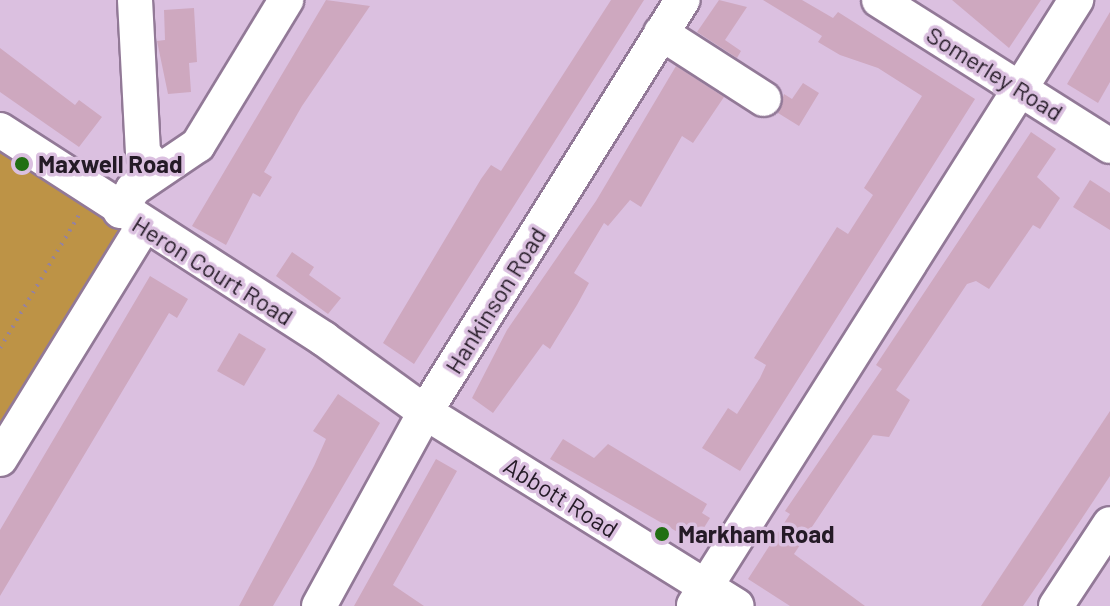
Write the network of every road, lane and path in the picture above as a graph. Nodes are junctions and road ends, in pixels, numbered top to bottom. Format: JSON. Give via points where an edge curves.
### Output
{"nodes":[{"id":1,"x":135,"y":0,"type":"edge"},
{"id":2,"x":286,"y":0,"type":"edge"},
{"id":3,"x":682,"y":0,"type":"edge"},
{"id":4,"x":879,"y":0,"type":"edge"},
{"id":5,"x":1076,"y":0,"type":"edge"},
{"id":6,"x":661,"y":33,"type":"junction"},
{"id":7,"x":1019,"y":90,"type":"junction"},
{"id":8,"x":764,"y":99,"type":"dead end"},
{"id":9,"x":0,"y":130,"type":"edge"},
{"id":10,"x":1110,"y":146,"type":"edge"},
{"id":11,"x":158,"y":170,"type":"junction"},
{"id":12,"x":119,"y":210,"type":"junction"},
{"id":13,"x":0,"y":348,"type":"edge"},
{"id":14,"x":425,"y":412,"type":"junction"},
{"id":15,"x":0,"y":459,"type":"edge"},
{"id":16,"x":1110,"y":524,"type":"edge"},
{"id":17,"x":700,"y":596,"type":"edge"},
{"id":18,"x":319,"y":606,"type":"edge"},
{"id":19,"x":737,"y":606,"type":"edge"},
{"id":20,"x":1056,"y":606,"type":"edge"}],
"edges":[{"from":1,"to":11,"type":"street","via":[[143,153]]},
{"from":2,"to":11,"type":"street","via":[[198,145]]},
{"from":3,"to":6,"type":"street","name":"Hankinson Road"},
{"from":4,"to":7,"type":"street","name":"Somerley Road"},
{"from":5,"to":7,"type":"street"},
{"from":6,"to":8,"type":"street"},
{"from":6,"to":14,"type":"street","name":"Hankinson Road"},
{"from":7,"to":10,"type":"street","name":"Somerley Road"},
{"from":7,"to":17,"type":"street"},
{"from":9,"to":12,"type":"street","name":"Heron Court Road"},
{"from":11,"to":12,"type":"street","via":[[133,189]]},
{"from":12,"to":13,"type":"path"},
{"from":12,"to":14,"type":"street","name":"Heron Court Road","via":[[324,339]]},
{"from":12,"to":15,"type":"street"},
{"from":14,"to":17,"type":"street","name":"Abbott Road"},
{"from":14,"to":18,"type":"street","name":"Hankinson Road"},
{"from":16,"to":20,"type":"street"},
{"from":17,"to":19,"type":"street","name":"Abbott Road"}]}
